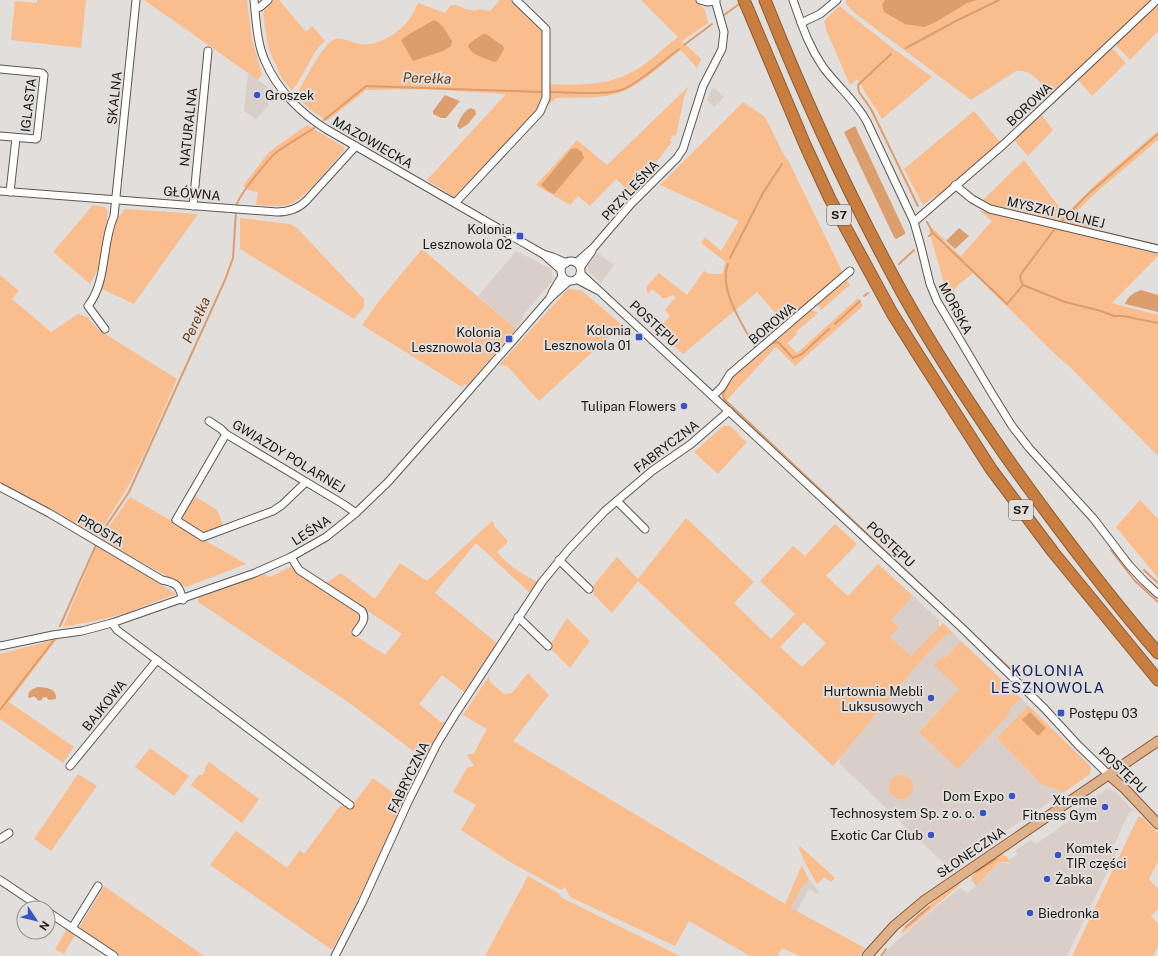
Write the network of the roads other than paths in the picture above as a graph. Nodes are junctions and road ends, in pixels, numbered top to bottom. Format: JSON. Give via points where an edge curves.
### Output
{"nodes":[{"id":1,"x":136,"y":0,"type":"edge"},
{"id":2,"x":254,"y":0,"type":"edge"},
{"id":3,"x":268,"y":0,"type":"edge"},
{"id":4,"x":516,"y":0,"type":"edge"},
{"id":5,"x":700,"y":0,"type":"edge"},
{"id":6,"x":716,"y":0,"type":"edge"},
{"id":7,"x":765,"y":0,"type":"edge"},
{"id":8,"x":793,"y":0,"type":"edge"},
{"id":9,"x":837,"y":0,"type":"edge"},
{"id":10,"x":1157,"y":0,"type":"edge"},
{"id":11,"x":745,"y":3,"type":"edge"},
{"id":12,"x":255,"y":8,"type":"junction"},
{"id":13,"x":801,"y":23,"type":"junction"},
{"id":14,"x":208,"y":51,"type":"dead end"},
{"id":15,"x":0,"y":69,"type":"edge"},
{"id":16,"x":0,"y":136,"type":"edge"},
{"id":17,"x":16,"y":138,"type":"junction"},
{"id":18,"x":356,"y":146,"type":"junction"},
{"id":19,"x":955,"y":185,"type":"junction"},
{"id":20,"x":0,"y":191,"type":"edge"},
{"id":21,"x":10,"y":192,"type":"junction"},
{"id":22,"x":116,"y":199,"type":"junction"},
{"id":23,"x":455,"y":203,"type":"junction"},
{"id":24,"x":193,"y":206,"type":"junction"},
{"id":25,"x":914,"y":222,"type":"junction"},
{"id":26,"x":1158,"y":249,"type":"edge"},
{"id":27,"x":542,"y":254,"type":"junction"},
{"id":28,"x":566,"y":263,"type":"junction"},
{"id":29,"x":579,"y":268,"type":"junction"},
{"id":30,"x":850,"y":270,"type":"dead end"},
{"id":31,"x":562,"y":273,"type":"junction"},
{"id":32,"x":573,"y":280,"type":"junction"},
{"id":33,"x":599,"y":291,"type":"junction"},
{"id":34,"x":550,"y":298,"type":"junction"},
{"id":35,"x":104,"y":329,"type":"dead end"},
{"id":36,"x":713,"y":396,"type":"junction"},
{"id":37,"x":729,"y":410,"type":"junction"},
{"id":38,"x":209,"y":421,"type":"dead end"},
{"id":39,"x":226,"y":434,"type":"junction"},
{"id":40,"x":306,"y":482,"type":"junction"},
{"id":41,"x":0,"y":487,"type":"edge"},
{"id":42,"x":617,"y":500,"type":"junction"},
{"id":43,"x":356,"y":513,"type":"junction"},
{"id":44,"x":645,"y":529,"type":"dead end"},
{"id":45,"x":291,"y":557,"type":"junction"},
{"id":46,"x":559,"y":560,"type":"junction"},
{"id":47,"x":588,"y":589,"type":"dead end"},
{"id":48,"x":1158,"y":594,"type":"edge"},
{"id":49,"x":183,"y":600,"type":"junction"},
{"id":50,"x":518,"y":617,"type":"junction"},
{"id":51,"x":112,"y":623,"type":"junction"},
{"id":52,"x":356,"y":632,"type":"dead end"},
{"id":53,"x":0,"y":646,"type":"edge"},
{"id":54,"x":548,"y":646,"type":"dead end"},
{"id":55,"x":1158,"y":653,"type":"edge"},
{"id":56,"x":157,"y":660,"type":"junction"},
{"id":57,"x":1158,"y":680,"type":"edge"},
{"id":58,"x":1158,"y":741,"type":"edge"},
{"id":59,"x":70,"y":766,"type":"dead end"},
{"id":60,"x":1109,"y":775,"type":"junction"},
{"id":61,"x":350,"y":805,"type":"dead end"},
{"id":62,"x":1158,"y":824,"type":"edge"},
{"id":63,"x":9,"y":833,"type":"dead end"},
{"id":64,"x":0,"y":839,"type":"edge"},
{"id":65,"x":0,"y":880,"type":"edge"},
{"id":66,"x":98,"y":886,"type":"dead end"},
{"id":67,"x":30,"y":900,"type":"edge"},
{"id":68,"x":56,"y":917,"type":"edge"},
{"id":69,"x":72,"y":928,"type":"junction"},
{"id":70,"x":114,"y":956,"type":"edge"},
{"id":71,"x":335,"y":956,"type":"edge"},
{"id":72,"x":867,"y":956,"type":"edge"}],
"edges":[{"from":1,"to":22,"type":"street","name":"SKALNA"},
{"from":2,"to":12,"type":"street","name":"MAZOWIECKA"},
{"from":3,"to":12,"type":"street"},
{"from":4,"to":23,"type":"street","via":[[546,29],[546,98],[540,112]]},
{"from":5,"to":6,"type":"street"},
{"from":6,"to":29,"type":"street","name":"PRZYLEŚNA","via":[[724,32],[722,49],[703,86],[683,150],[630,204]]},
{"from":7,"to":55,"type":"highway","number":"S7","via":[[802,91],[847,187],[904,297],[931,342],[974,410],[1052,522],[1106,592]]},
{"from":8,"to":13,"type":"street","name":"MORSKA"},
{"from":9,"to":13,"type":"street","via":[[820,14]]},
{"from":10,"to":19,"type":"street","name":"BOROWA","via":[[1029,121]]},
{"from":11,"to":57,"type":"highway","number":"S7","via":[[830,199],[892,313],[996,475],[1053,552]]},
{"from":12,"to":18,"type":"street","name":"MAZOWIECKA","via":[[264,60],[275,80],[290,100],[317,124]]},
{"from":13,"to":25,"type":"street","name":"MORSKA","via":[[806,38],[824,68],[863,114]]},
{"from":14,"to":24,"type":"street","name":"NATURALNA"},
{"from":15,"to":17,"type":"street","name":"IGLASTA","via":[[44,75],[38,136],[36,139]]},
{"from":16,"to":17,"type":"street","name":"IGLASTA"},
{"from":17,"to":21,"type":"street","name":"IGLASTA"},
{"from":18,"to":23,"type":"street","name":"MAZOWIECKA"},
{"from":18,"to":24,"type":"street","name":"GŁÓWNA","via":[[298,207],[282,212]]},
{"from":19,"to":25,"type":"street","name":"BOROWA"},
{"from":19,"to":26,"type":"street","name":"MYSZKI POLNEJ","via":[[990,209]]},
{"from":20,"to":21,"type":"street","name":"GŁÓWNA"},
{"from":21,"to":22,"type":"street","name":"GŁÓWNA"},
{"from":22,"to":24,"type":"street","name":"GŁÓWNA"},
{"from":22,"to":35,"type":"street","via":[[102,273],[88,306]]},
{"from":23,"to":27,"type":"street","name":"MAZOWIECKA"},
{"from":25,"to":48,"type":"street","name":"MORSKA","via":[[930,284],[940,308],[1012,426],[1041,463],[1093,518],[1129,565]]},
{"from":27,"to":28,"type":"street","name":"MAZOWIECKA"},
{"from":27,"to":31,"type":"street","name":"MAZOWIECKA"},
{"from":28,"to":29,"type":"street","via":[[570,262]]},
{"from":28,"to":31,"type":"street","via":[[562,266]]},
{"from":29,"to":32,"type":"street"},
{"from":29,"to":33,"type":"street","name":"POSTĘPU"},
{"from":30,"to":36,"type":"street","name":"BOROWA","via":[[729,375]]},
{"from":31,"to":32,"type":"street","via":[[565,279]]},
{"from":31,"to":34,"type":"street","name":"LEŚNA"},
{"from":32,"to":33,"type":"street","name":"POSTĘPU"},
{"from":32,"to":34,"type":"street","name":"LEŚNA"},
{"from":33,"to":36,"type":"street","name":"POSTĘPU"},
{"from":34,"to":43,"type":"street","name":"LEŚNA","via":[[411,456]]},
{"from":36,"to":37,"type":"street","name":"POSTĘPU"},
{"from":37,"to":42,"type":"street","name":"FABRYCZNA","via":[[691,444],[652,471]]},
{"from":37,"to":60,"type":"street","name":"POSTĘPU","via":[[961,627]]},
{"from":38,"to":39,"type":"street","name":"GWIAZDY POLARNEJ"},
{"from":39,"to":40,"type":"street","name":"GWIAZDY POLARNEJ"},
{"from":39,"to":40,"type":"street","via":[[176,520],[203,537],[273,511]]},
{"from":40,"to":43,"type":"street","name":"GWIAZDY POLARNEJ"},
{"from":41,"to":49,"type":"street","name":"PROSTA","via":[[162,580],[173,582],[180,589]]},
{"from":42,"to":44,"type":"street"},
{"from":42,"to":46,"type":"street","name":"FABRYCZNA"},
{"from":43,"to":45,"type":"street","name":"LEŚNA","via":[[326,537]]},
{"from":45,"to":49,"type":"street","name":"LEŚNA"},
{"from":45,"to":52,"type":"street","via":[[299,570],[362,611],[365,615]]},
{"from":46,"to":47,"type":"street"},
{"from":46,"to":50,"type":"street","name":"FABRYCZNA"},
{"from":49,"to":51,"type":"street","name":"LEŚNA"},
{"from":50,"to":54,"type":"street"},
{"from":50,"to":71,"type":"street","name":"FABRYCZNA","via":[[430,757]]},
{"from":51,"to":53,"type":"street","name":"LEŚNA"},
{"from":51,"to":56,"type":"street","via":[[117,630]]},
{"from":56,"to":59,"type":"street","name":"BAJKOWA"},
{"from":56,"to":61,"type":"street"},
{"from":58,"to":60,"type":"main road","name":"SŁONECZNA"},
{"from":60,"to":62,"type":"main road","name":"POSTĘPU"},
{"from":60,"to":72,"type":"main road","name":"SŁONECZNA","via":[[925,900],[894,926]]},
{"from":63,"to":64,"type":"street"},
{"from":65,"to":67,"type":"street"},
{"from":66,"to":69,"type":"street"},
{"from":68,"to":69,"type":"street"},
{"from":69,"to":70,"type":"street"}]}
